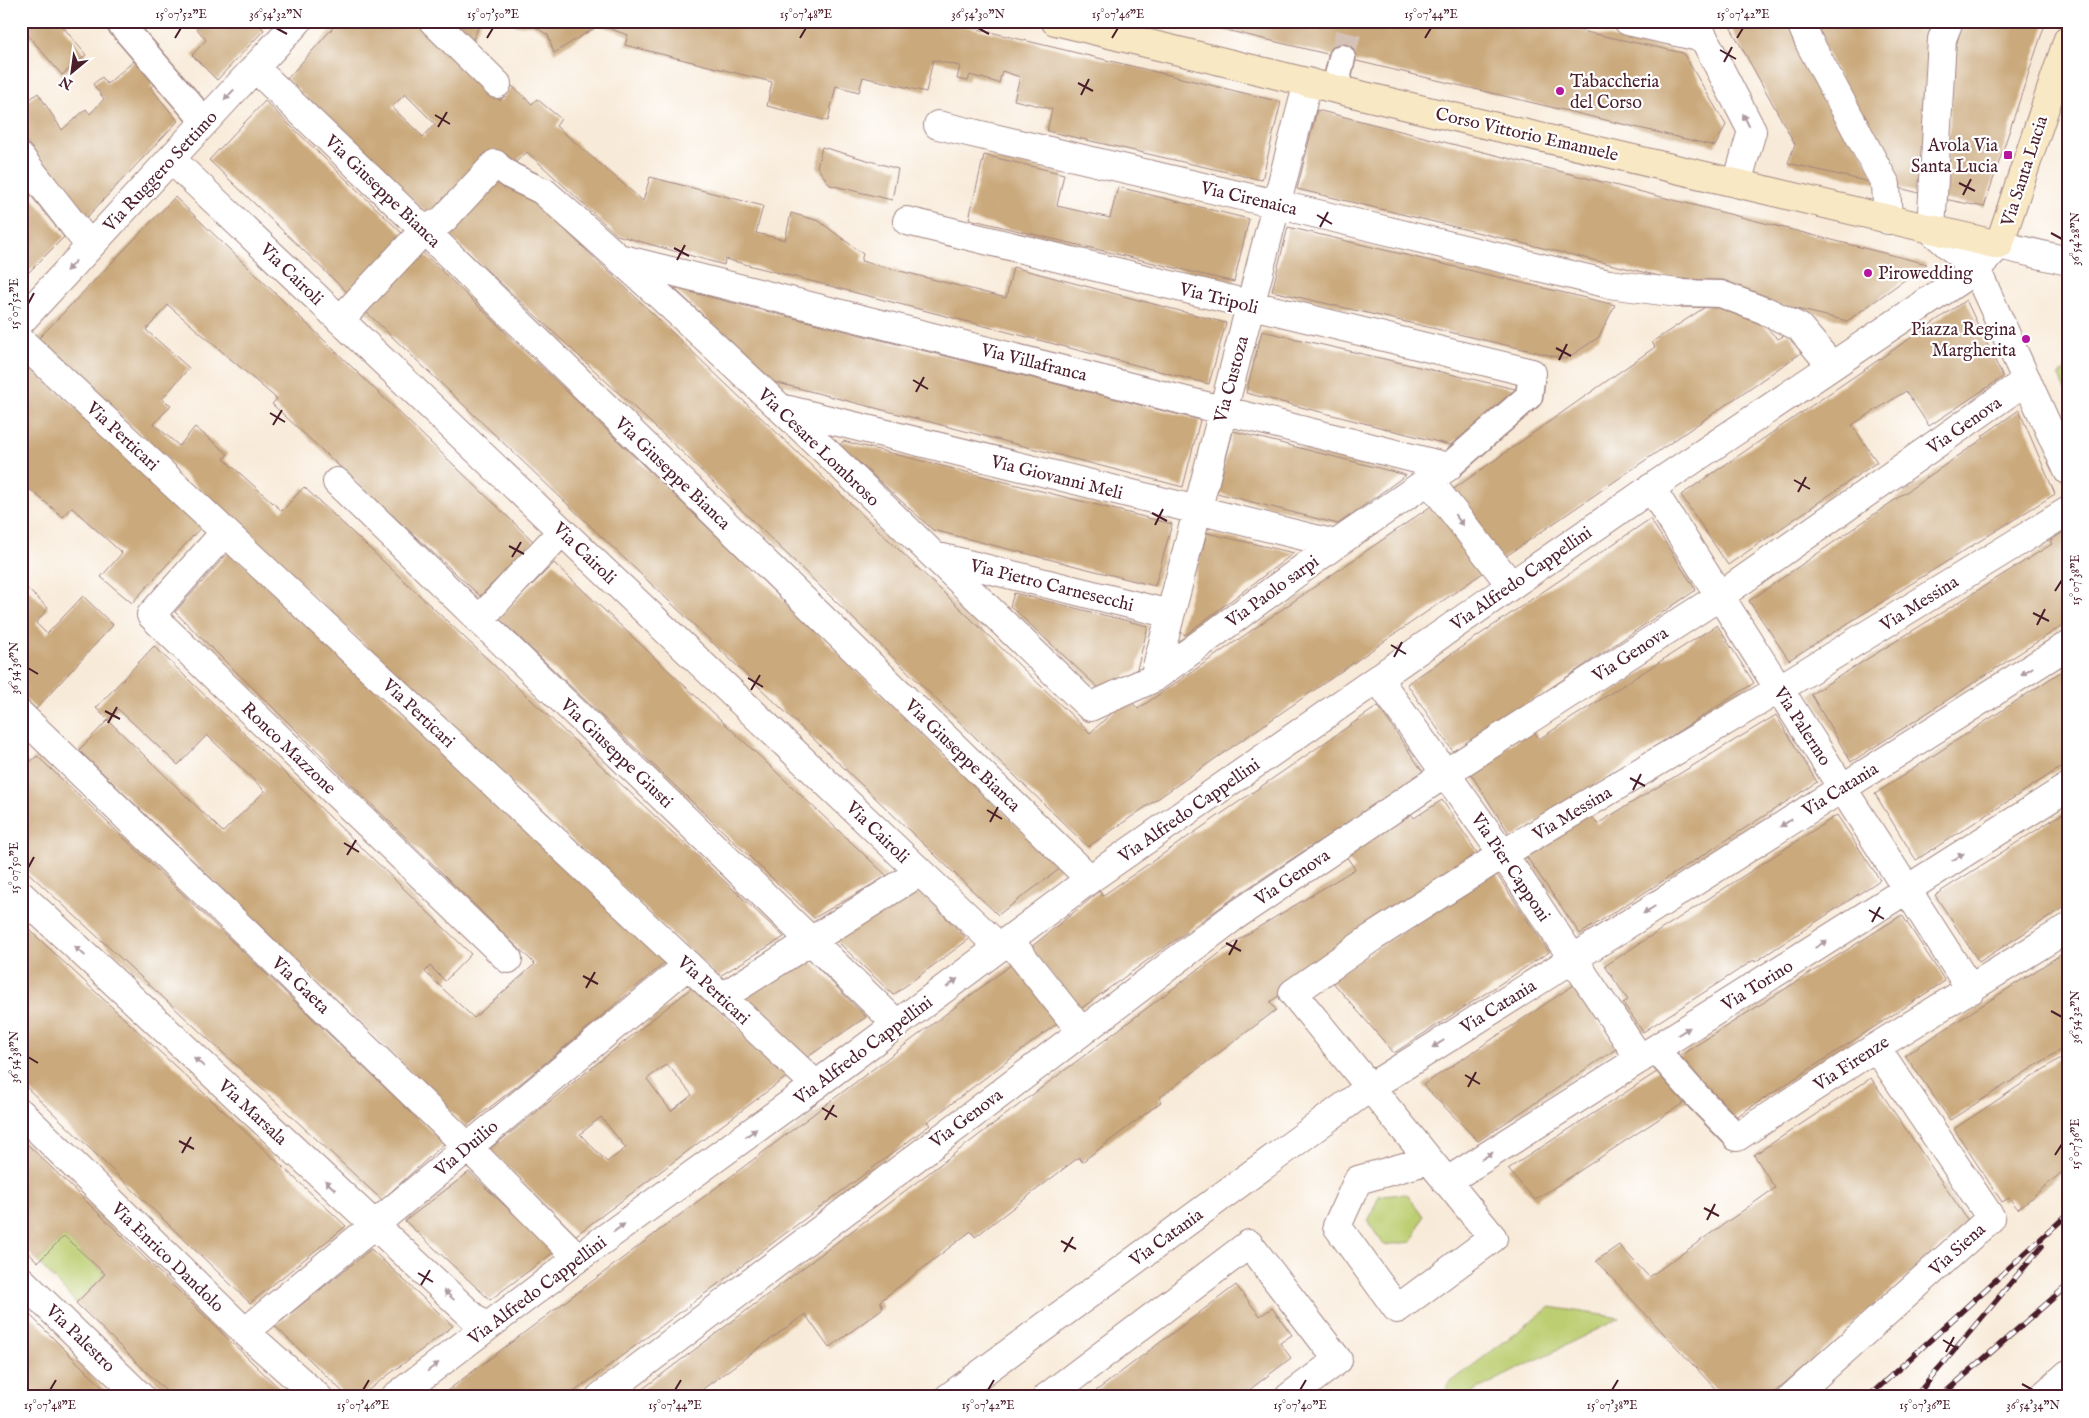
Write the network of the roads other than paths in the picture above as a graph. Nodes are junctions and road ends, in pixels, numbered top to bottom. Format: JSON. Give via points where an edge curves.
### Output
{"nodes":[{"id":1,"x":118,"y":21,"type":"edge"},
{"id":2,"x":1055,"y":21,"type":"edge"},
{"id":3,"x":1628,"y":21,"type":"edge"},
{"id":4,"x":1800,"y":21,"type":"edge"},
{"id":5,"x":1949,"y":21,"type":"edge"},
{"id":6,"x":439,"y":24,"type":"edge"},
{"id":7,"x":284,"y":26,"type":"edge"},
{"id":8,"x":1700,"y":30,"type":"edge"},
{"id":9,"x":2068,"y":39,"type":"edge"},
{"id":10,"x":1342,"y":58,"type":"tunnel mouth"},
{"id":11,"x":255,"y":68,"type":"junction"},
{"id":12,"x":1308,"y":82,"type":"junction"},
{"id":13,"x":497,"y":84,"type":"dead end"},
{"id":14,"x":1335,"y":89,"type":"junction"},
{"id":15,"x":205,"y":122,"type":"junction"},
{"id":16,"x":938,"y":126,"type":"dead end"},
{"id":17,"x":21,"y":158,"type":"edge"},
{"id":18,"x":171,"y":159,"type":"junction"},
{"id":19,"x":495,"y":164,"type":"joint"},
{"id":20,"x":1737,"y":183,"type":"junction"},
{"id":21,"x":544,"y":192,"type":"joint"},
{"id":22,"x":1276,"y":204,"type":"junction"},
{"id":23,"x":1888,"y":220,"type":"junction"},
{"id":24,"x":907,"y":221,"type":"dead end"},
{"id":25,"x":424,"y":230,"type":"junction"},
{"id":26,"x":1932,"y":230,"type":"junction"},
{"id":27,"x":1999,"y":245,"type":"junction"},
{"id":28,"x":90,"y":246,"type":"junction"},
{"id":29,"x":620,"y":258,"type":"junction"},
{"id":30,"x":2068,"y":262,"type":"edge"},
{"id":31,"x":1976,"y":269,"type":"junction"},
{"id":32,"x":1678,"y":293,"type":"joint"},
{"id":33,"x":1250,"y":305,"type":"junction"},
{"id":34,"x":1768,"y":312,"type":"joint"},
{"id":35,"x":21,"y":320,"type":"edge"},
{"id":36,"x":340,"y":320,"type":"junction"},
{"id":37,"x":21,"y":341,"type":"edge"},
{"id":38,"x":1831,"y":365,"type":"junction"},
{"id":39,"x":1532,"y":373,"type":"joint"},
{"id":40,"x":2018,"y":387,"type":"junction"},
{"id":41,"x":779,"y":408,"type":"junction"},
{"id":42,"x":1223,"y":409,"type":"junction"},
{"id":43,"x":2068,"y":471,"type":"edge"},
{"id":44,"x":1439,"y":474,"type":"junction"},
{"id":45,"x":337,"y":482,"type":"dead end"},
{"id":46,"x":1651,"y":488,"type":"junction"},
{"id":47,"x":1197,"y":511,"type":"junction"},
{"id":48,"x":2065,"y":512,"type":"edge"},
{"id":49,"x":562,"y":531,"type":"junction"},
{"id":50,"x":225,"y":532,"type":"junction"},
{"id":51,"x":1336,"y":544,"type":"junction"},
{"id":52,"x":933,"y":555,"type":"junction"},
{"id":53,"x":1511,"y":585,"type":"junction"},
{"id":54,"x":1720,"y":596,"type":"junction"},
{"id":55,"x":1170,"y":614,"type":"junction"},
{"id":56,"x":479,"y":620,"type":"junction"},
{"id":57,"x":2068,"y":645,"type":"edge"},
{"id":58,"x":1154,"y":678,"type":"junction"},
{"id":59,"x":1378,"y":679,"type":"junction"},
{"id":60,"x":1779,"y":689,"type":"junction"},
{"id":61,"x":1090,"y":707,"type":"joint"},
{"id":62,"x":21,"y":715,"type":"edge"},
{"id":63,"x":1446,"y":772,"type":"junction"},
{"id":64,"x":2068,"y":787,"type":"edge"},
{"id":65,"x":1842,"y":788,"type":"junction"},
{"id":66,"x":1503,"y":854,"type":"junction"},
{"id":67,"x":920,"y":872,"type":"junction"},
{"id":68,"x":1090,"y":879,"type":"junction"},
{"id":69,"x":1906,"y":889,"type":"junction"},
{"id":70,"x":21,"y":895,"type":"edge"},
{"id":71,"x":2068,"y":928,"type":"edge"},
{"id":72,"x":811,"y":941,"type":"junction"},
{"id":73,"x":1004,"y":944,"type":"junction"},
{"id":74,"x":1573,"y":958,"type":"junction"},
{"id":75,"x":508,"y":959,"type":"dead end"},
{"id":76,"x":688,"y":965,"type":"junction"},
{"id":77,"x":1970,"y":990,"type":"junction"},
{"id":78,"x":722,"y":997,"type":"junction"},
{"id":79,"x":897,"y":1024,"type":"junction"},
{"id":80,"x":1081,"y":1031,"type":"junction"},
{"id":81,"x":1876,"y":1047,"type":"junction"},
{"id":82,"x":1648,"y":1054,"type":"junction"},
{"id":83,"x":816,"y":1085,"type":"junction"},
{"id":84,"x":1369,"y":1088,"type":"junction"},
{"id":85,"x":21,"y":1113,"type":"edge"},
{"id":86,"x":1737,"y":1137,"type":"joint"},
{"id":87,"x":468,"y":1147,"type":"junction"},
{"id":88,"x":1429,"y":1160,"type":"junction"},
{"id":89,"x":1446,"y":1182,"type":"junction"},
{"id":90,"x":374,"y":1225,"type":"junction"},
{"id":91,"x":578,"y":1258,"type":"junction"},
{"id":92,"x":21,"y":1280,"type":"edge"},
{"id":93,"x":485,"y":1328,"type":"junction"},
{"id":94,"x":245,"y":1332,"type":"junction"},
{"id":95,"x":2068,"y":1374,"type":"edge"},
{"id":96,"x":1056,"y":1394,"type":"edge"},
{"id":97,"x":141,"y":1397,"type":"edge"},
{"id":98,"x":318,"y":1397,"type":"edge"},
{"id":99,"x":394,"y":1397,"type":"edge"},
{"id":100,"x":600,"y":1397,"type":"edge"},
{"id":101,"x":950,"y":1397,"type":"edge"},
{"id":102,"x":1290,"y":1397,"type":"edge"},
{"id":103,"x":1792,"y":1397,"type":"edge"},
{"id":104,"x":2042,"y":1397,"type":"edge"}],
"edges":[{"from":1,"to":15,"type":"street"},
{"from":2,"to":12,"type":"main road","name":"Corso Vittorio Emanuele"},
{"from":3,"to":8,"type":"street"},
{"from":4,"to":23,"type":"street","via":[[1886,185]]},
{"from":5,"to":26,"type":"street","via":[[1942,39]]},
{"from":6,"to":13,"type":"street"},
{"from":7,"to":11,"type":"street","name":"Via Ruggero Settimo"},
{"from":20,"to":8,"type":"street","one_way":true,"via":[[1752,131]]},
{"from":9,"to":27,"type":"main road","name":"Via Santa Lucia"},
{"from":10,"to":14,"type":"street"},
{"from":11,"to":15,"type":"street","name":"Via Ruggero Settimo","one_way":true},
{"from":11,"to":25,"type":"street","name":"Via Giuseppe Bianca"},
{"from":12,"to":14,"type":"main road","name":"Corso Vittorio Emanuele"},
{"from":12,"to":22,"type":"street","name":"Via Custoza"},
{"from":14,"to":20,"type":"main road","name":"Corso Vittorio Emanuele"},
{"from":15,"to":18,"type":"street","name":"Via Ruggero Settimo"},
{"from":16,"to":22,"type":"street","name":"Via Cirenaica"},
{"from":17,"to":28,"type":"street"},
{"from":18,"to":28,"type":"street","name":"Via Ruggero Settimo"},
{"from":18,"to":36,"type":"street","name":"Via Cairoli"},
{"from":19,"to":21,"type":"street"},
{"from":19,"to":25,"type":"street","via":[[443,220]]},
{"from":20,"to":23,"type":"main road","name":"Corso Vittorio Emanuele"},
{"from":21,"to":29,"type":"street","name":"Via Cesare Lombroso"},
{"from":22,"to":32,"type":"street","name":"Via Cirenaica","via":[[1609,284]]},
{"from":22,"to":33,"type":"street","name":"Via Custoza"},
{"from":23,"to":26,"type":"main road","name":"Corso Vittorio Emanuele"},
{"from":24,"to":33,"type":"street","name":"Via Tripoli"},
{"from":25,"to":36,"type":"street"},
{"from":25,"to":68,"type":"street","name":"Via Giuseppe Bianca"},
{"from":26,"to":27,"type":"main road","name":"Corso Vittorio Emanuele"},
{"from":26,"to":31,"type":"street"},
{"from":27,"to":30,"type":"street"},
{"from":27,"to":31,"type":"street","name":"Via Alfredo Cappellini"},
{"from":28,"to":35,"type":"street","name":"Via Ruggero Settimo","one_way":true},
{"from":29,"to":41,"type":"street","name":"Via Cesare Lombroso"},
{"from":29,"to":42,"type":"street","name":"Via Villafranca"},
{"from":31,"to":38,"type":"street","name":"Via Alfredo Cappellini"},
{"from":31,"to":40,"type":"street"},
{"from":32,"to":34,"type":"street","via":[[1721,294]]},
{"from":33,"to":39,"type":"street","name":"Via Tripoli"},
{"from":33,"to":42,"type":"street","name":"Via Custoza"},
{"from":34,"to":38,"type":"street","via":[[1799,327]]},
{"from":36,"to":49,"type":"street","name":"Via Cairoli"},
{"from":37,"to":50,"type":"street","name":"Via Perticari"},
{"from":38,"to":46,"type":"street","name":"Via Alfredo Cappellini"},
{"from":39,"to":44,"type":"street","via":[[1529,396]]},
{"from":40,"to":43,"type":"street"},
{"from":40,"to":54,"type":"street","name":"Via Genova"},
{"from":41,"to":47,"type":"street","name":"Via Giovanni Meli"},
{"from":41,"to":52,"type":"street","name":"Via Cesare Lombroso"},
{"from":42,"to":44,"type":"street","name":"Via Villafranca"},
{"from":42,"to":47,"type":"street","name":"Via Custoza"},
{"from":44,"to":51,"type":"street","name":"Via Paolo sarpi"},
{"from":44,"to":53,"type":"street","one_way":true},
{"from":45,"to":56,"type":"street","name":"Via Giuseppe Giusti"},
{"from":46,"to":53,"type":"street","name":"Via Alfredo Cappellini"},
{"from":46,"to":54,"type":"street","name":"Via Palermo"},
{"from":47,"to":51,"type":"street","name":"Via Giovanni Meli"},
{"from":47,"to":55,"type":"street","name":"Via Custoza"},
{"from":48,"to":60,"type":"street","name":"Via Messina"},
{"from":49,"to":56,"type":"street"},
{"from":49,"to":67,"type":"street","name":"Via Cairoli"},
{"from":50,"to":75,"type":"street","name":"Ronco Mazzone","via":[[151,615]]},
{"from":50,"to":76,"type":"street","name":"Via Perticari"},
{"from":51,"to":58,"type":"street","name":"Via Paolo sarpi"},
{"from":52,"to":55,"type":"street","name":"Via Pietro Carnesecchi"},
{"from":52,"to":61,"type":"street","name":"Via Cesare Lombroso"},
{"from":53,"to":59,"type":"street","name":"Via Alfredo Cappellini"},
{"from":54,"to":60,"type":"street","name":"Via Palermo"},
{"from":54,"to":63,"type":"street","name":"Via Genova"},
{"from":55,"to":58,"type":"street","name":"Via Custoza"},
{"from":56,"to":72,"type":"street","name":"Via Giuseppe Giusti"},
{"from":57,"to":65,"type":"street","name":"Via Catania","one_way":true},
{"from":58,"to":61,"type":"street","name":"Via Paolo sarpi"},
{"from":59,"to":63,"type":"street","name":"Via Pier Capponi"},
{"from":59,"to":68,"type":"street","name":"Via Alfredo Cappellini"},
{"from":60,"to":65,"type":"street","name":"Via Palermo"},
{"from":60,"to":66,"type":"street","name":"Via Messina"},
{"from":62,"to":87,"type":"street","name":"Via Gaeta"},
{"from":63,"to":66,"type":"street","name":"Via Pier Capponi"},
{"from":63,"to":80,"type":"street","name":"Via Genova","via":[[1232,918]]},
{"from":69,"to":64,"type":"street","name":"Via Torino","one_way":true},
{"from":65,"to":69,"type":"street","name":"Via Palermo"},
{"from":65,"to":74,"type":"street","name":"Via Catania","one_way":true},
{"from":66,"to":74,"type":"street","name":"Via Pier Capponi"},
{"from":66,"to":84,"type":"street","name":"Via Messina","via":[[1373,937],[1293,993]]},
{"from":67,"to":72,"type":"street"},
{"from":67,"to":73,"type":"street","name":"Via Cairoli"},
{"from":68,"to":73,"type":"street","name":"Via Alfredo Cappellini"},
{"from":69,"to":77,"type":"street","name":"Via Palermo"},
{"from":82,"to":69,"type":"street","name":"Via Torino","one_way":true},
{"from":90,"to":70,"type":"street","name":"Via Marsala","one_way":true},
{"from":71,"to":77,"type":"street","name":"Via Firenze"},
{"from":72,"to":78,"type":"street"},
{"from":72,"to":79,"type":"street","name":"Via Giuseppe Giusti"},
{"from":79,"to":73,"type":"street","name":"Via Alfredo Cappellini","one_way":true},
{"from":73,"to":80,"type":"street","name":"Via Cairoli"},
{"from":74,"to":82,"type":"street","name":"Via Pier Capponi"},
{"from":74,"to":84,"type":"street","name":"Via Catania","one_way":true},
{"from":76,"to":78,"type":"street","name":"Via Perticari"},
{"from":76,"to":87,"type":"street","name":"Via Duilio"},
{"from":77,"to":81,"type":"street","name":"Via Firenze"},
{"from":78,"to":83,"type":"street","name":"Via Perticari"},
{"from":79,"to":83,"type":"street","name":"Via Alfredo Cappellini"},
{"from":80,"to":100,"type":"street","name":"Via Genova"},
{"from":81,"to":86,"type":"street","name":"Via Firenze"},
{"from":81,"to":103,"type":"street","name":"Via Siena","via":[[1992,1218]]},
{"from":82,"to":86,"type":"street","name":"Via Firenze","via":[[1697,1096]]},
{"from":89,"to":82,"type":"street","name":"Via Torino","one_way":true},
{"from":91,"to":83,"type":"street","name":"Via Alfredo Cappellini","one_way":true},
{"from":84,"to":88,"type":"street"},
{"from":84,"to":101,"type":"street","name":"Via Catania"},
{"from":85,"to":94,"type":"street","name":"Via Enrico Dandolo"},
{"from":87,"to":90,"type":"street","name":"Via Duilio"},
{"from":87,"to":91,"type":"street","name":"Via Gaeta"},
{"from":88,"to":89,"type":"street"},
{"from":88,"to":89,"type":"street","via":[[1358,1180],[1337,1226],[1397,1309],[1493,1238]]},
{"from":93,"to":90,"type":"street","name":"Via Marsala","one_way":true},
{"from":90,"to":94,"type":"street","name":"Via Duilio"},
{"from":91,"to":93,"type":"street","name":"Via Alfredo Cappellini"},
{"from":92,"to":97,"type":"street","name":"Via Palestro"},
{"from":99,"to":93,"type":"street","name":"Via Alfredo Cappellini","one_way":true},
{"from":94,"to":98,"type":"street","name":"Via Enrico Dandolo"},
{"from":95,"to":104,"type":"street"},
{"from":96,"to":102,"type":"street","via":[[1249,1244],[1338,1360]]}]}
